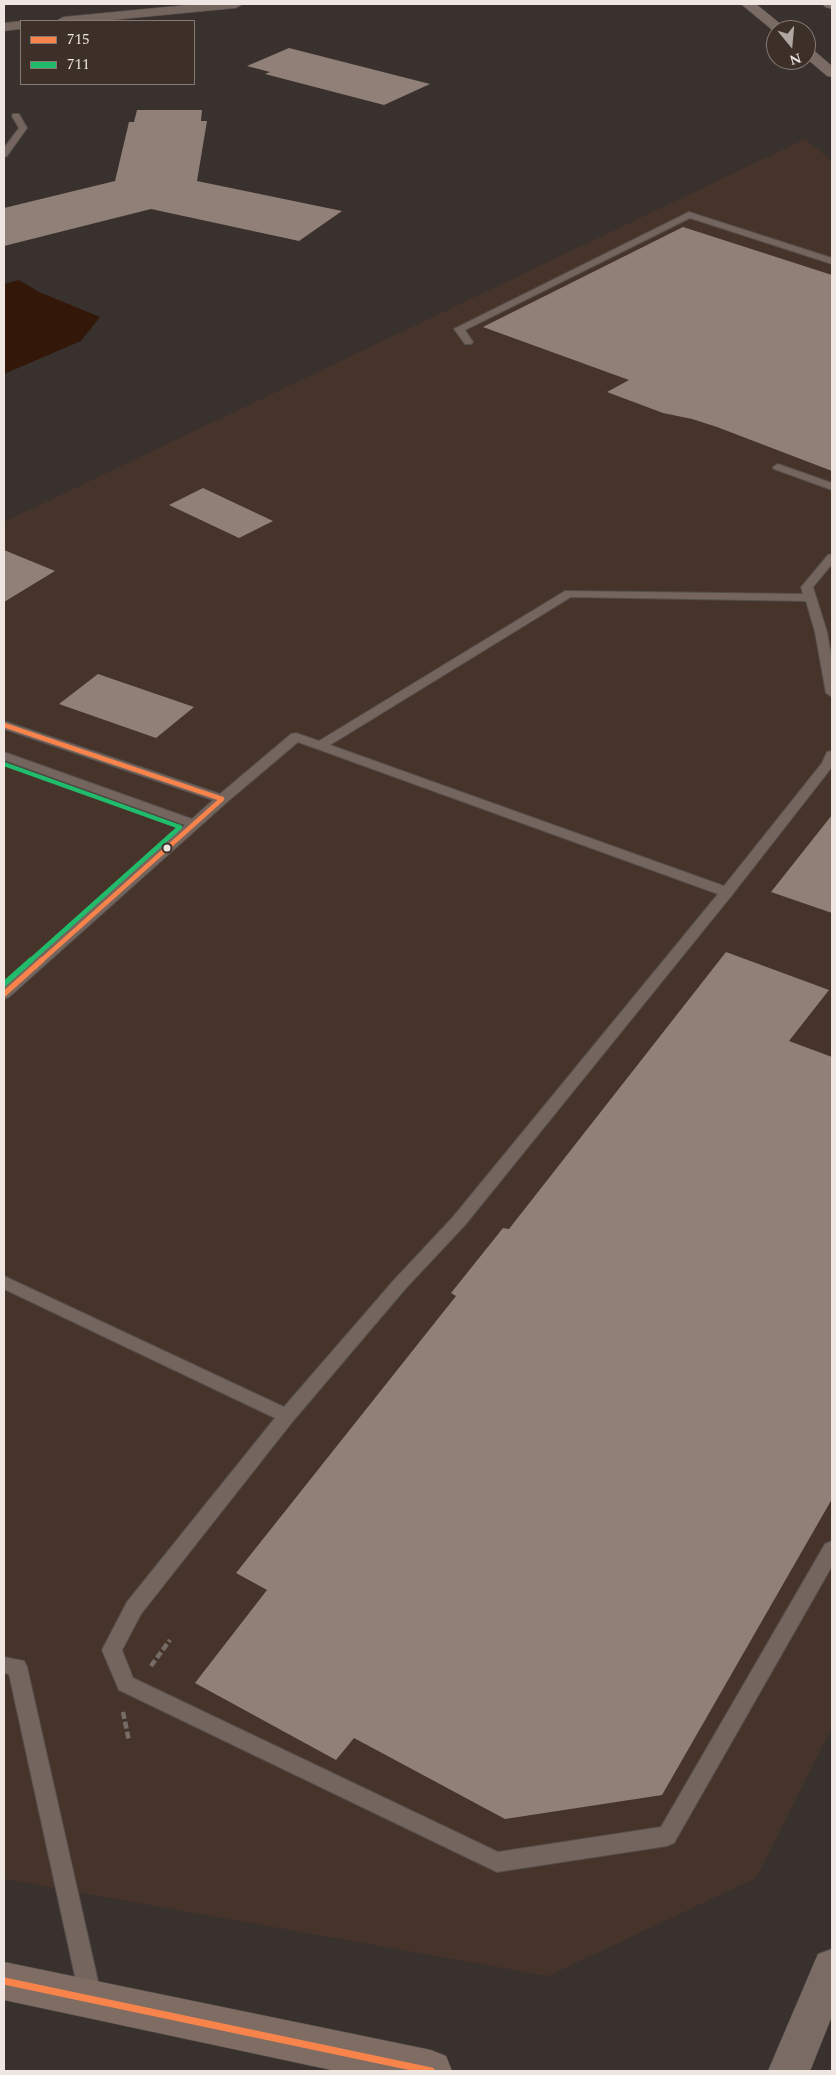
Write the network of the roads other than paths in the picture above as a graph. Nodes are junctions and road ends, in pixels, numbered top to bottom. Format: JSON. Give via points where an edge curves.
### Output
{"nodes":[{"id":1,"x":236,"y":4,"type":"edge"},
{"id":2,"x":748,"y":4,"type":"edge"},
{"id":3,"x":73,"y":20,"type":"edge"},
{"id":4,"x":768,"y":20,"type":"edge"},
{"id":5,"x":20,"y":26,"type":"edge"},
{"id":6,"x":4,"y":27,"type":"edge"},
{"id":7,"x":816,"y":59,"type":"edge"},
{"id":8,"x":832,"y":73,"type":"edge"},
{"id":9,"x":16,"y":116,"type":"dead end"},
{"id":10,"x":4,"y":154,"type":"edge"},
{"id":11,"x":832,"y":261,"type":"edge"},
{"id":12,"x":468,"y":342,"type":"dead end"},
{"id":13,"x":778,"y":467,"type":"dead end"},
{"id":14,"x":832,"y":487,"type":"edge"},
{"id":15,"x":832,"y":557,"type":"edge"},
{"id":16,"x":811,"y":598,"type":"junction"},
{"id":17,"x":832,"y":693,"type":"edge"},
{"id":18,"x":4,"y":725,"type":"edge"},
{"id":19,"x":319,"y":746,"type":"junction"},
{"id":20,"x":832,"y":755,"type":"edge"},
{"id":21,"x":4,"y":756,"type":"edge"},
{"id":22,"x":222,"y":799,"type":"junction"},
{"id":23,"x":194,"y":824,"type":"junction"},
{"id":24,"x":727,"y":892,"type":"junction"},
{"id":25,"x":4,"y":994,"type":"edge"},
{"id":26,"x":4,"y":1282,"type":"edge"},
{"id":27,"x":287,"y":1416,"type":"junction"},
{"id":28,"x":832,"y":1548,"type":"edge"},
{"id":29,"x":4,"y":1665,"type":"edge"},
{"id":30,"x":832,"y":1968,"type":"edge"},
{"id":31,"x":4,"y":1981,"type":"edge"},
{"id":32,"x":92,"y":2000,"type":"junction"},
{"id":33,"x":431,"y":2071,"type":"edge"},
{"id":34,"x":789,"y":2071,"type":"edge"}],
"edges":[{"from":1,"to":3,"type":"street"},
{"from":2,"to":4,"type":"highway"},
{"from":5,"to":6,"type":"street"},
{"from":7,"to":8,"type":"highway"},
{"from":9,"to":10,"type":"lane","via":[[23,128]]},
{"from":11,"to":12,"type":"lane","via":[[689,214],[459,328]]},
{"from":13,"to":14,"type":"lane"},
{"from":15,"to":16,"type":"lane","via":[[807,587]]},
{"from":16,"to":17,"type":"lane"},
{"from":16,"to":19,"type":"lane","via":[[568,593]]},
{"from":18,"to":22,"type":"lane"},
{"from":19,"to":22,"type":"lane","via":[[296,737]]},
{"from":19,"to":24,"type":"lane"},
{"from":20,"to":24,"type":"lane"},
{"from":21,"to":23,"type":"lane"},
{"from":22,"to":23,"type":"lane"},
{"from":23,"to":25,"type":"lane"},
{"from":24,"to":27,"type":"lane","via":[[459,1221]]},
{"from":26,"to":27,"type":"lane"},
{"from":27,"to":28,"type":"lane","via":[[134,1608],[112,1650],[126,1684],[497,1862],[668,1836]]},
{"from":29,"to":32,"type":"lane","via":[[17,1667]]},
{"from":30,"to":34,"type":"highway"},
{"from":31,"to":32,"type":"main road"},
{"from":32,"to":33,"type":"main road"}]}
